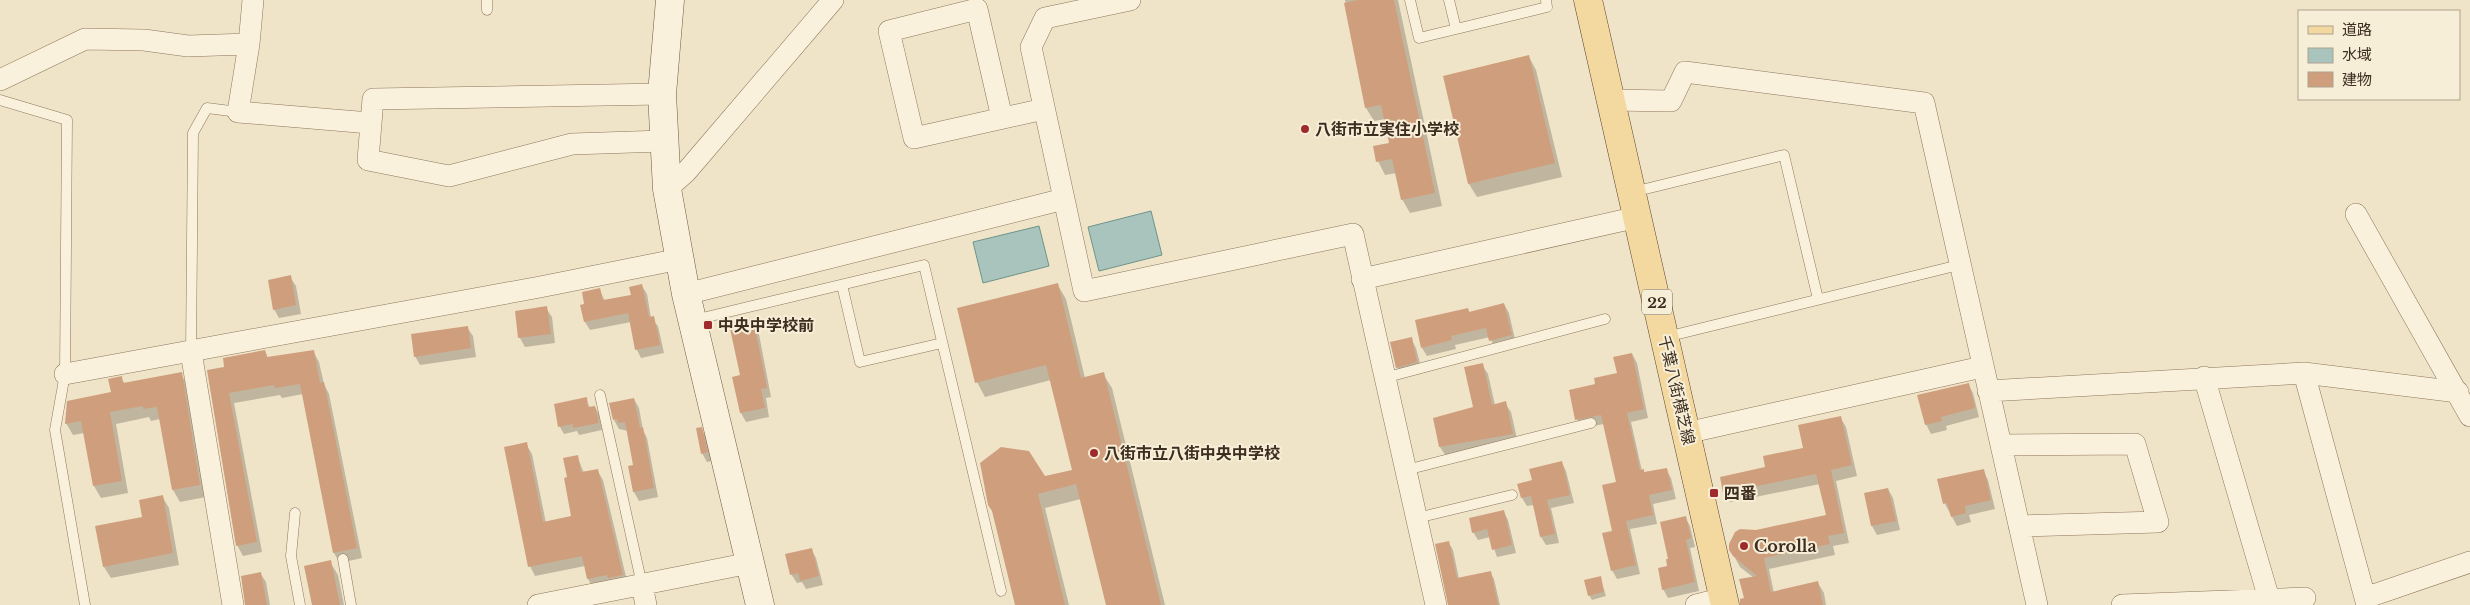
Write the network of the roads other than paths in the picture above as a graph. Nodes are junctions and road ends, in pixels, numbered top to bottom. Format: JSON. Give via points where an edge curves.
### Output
{"nodes":[{"id":1,"x":253,"y":0,"type":"edge"},
{"id":2,"x":670,"y":0,"type":"edge"},
{"id":3,"x":833,"y":0,"type":"edge"},
{"id":4,"x":1130,"y":0,"type":"edge"},
{"id":5,"x":1410,"y":0,"type":"edge"},
{"id":6,"x":1449,"y":0,"type":"edge"},
{"id":7,"x":1546,"y":0,"type":"edge"},
{"id":8,"x":1588,"y":0,"type":"edge"},
{"id":9,"x":1068,"y":6,"type":"edge"},
{"id":10,"x":1456,"y":29,"type":"junction"},
{"id":11,"x":249,"y":44,"type":"junction"},
{"id":12,"x":0,"y":80,"type":"edge"},
{"id":13,"x":662,"y":94,"type":"junction"},
{"id":14,"x":0,"y":100,"type":"edge"},
{"id":15,"x":1611,"y":100,"type":"junction"},
{"id":16,"x":1044,"y":109,"type":"junction"},
{"id":17,"x":238,"y":112,"type":"junction"},
{"id":18,"x":1002,"y":118,"type":"junction"},
{"id":19,"x":370,"y":123,"type":"junction"},
{"id":20,"x":664,"y":141,"type":"junction"},
{"id":21,"x":667,"y":189,"type":"junction"},
{"id":22,"x":1064,"y":200,"type":"junction"},
{"id":23,"x":1635,"y":205,"type":"junction"},
{"id":24,"x":2356,"y":214,"type":"dead end"},
{"id":25,"x":680,"y":258,"type":"junction"},
{"id":26,"x":1959,"y":265,"type":"junction"},
{"id":27,"x":1362,"y":279,"type":"junction"},
{"id":28,"x":842,"y":285,"type":"junction"},
{"id":29,"x":686,"y":294,"type":"junction"},
{"id":30,"x":1818,"y":299,"type":"junction"},
{"id":31,"x":1605,"y":319,"type":"dead end"},
{"id":32,"x":692,"y":320,"type":"junction"},
{"id":33,"x":1665,"y":337,"type":"junction"},
{"id":34,"x":942,"y":343,"type":"junction"},
{"id":35,"x":191,"y":352,"type":"junction"},
{"id":36,"x":1982,"y":367,"type":"junction"},
{"id":37,"x":2304,"y":373,"type":"junction"},
{"id":38,"x":65,"y":374,"type":"junction"},
{"id":39,"x":2204,"y":377,"type":"junction"},
{"id":40,"x":1384,"y":378,"type":"junction"},
{"id":41,"x":1988,"y":391,"type":"junction"},
{"id":42,"x":2458,"y":392,"type":"junction"},
{"id":43,"x":600,"y":395,"type":"dead end"},
{"id":44,"x":2470,"y":416,"type":"edge"},
{"id":45,"x":1591,"y":423,"type":"dead end"},
{"id":46,"x":1686,"y":434,"type":"junction"},
{"id":47,"x":2001,"y":445,"type":"junction"},
{"id":48,"x":1406,"y":470,"type":"junction"},
{"id":49,"x":1512,"y":495,"type":"dead end"},
{"id":50,"x":295,"y":513,"type":"dead end"},
{"id":51,"x":1417,"y":518,"type":"junction"},
{"id":52,"x":2019,"y":526,"type":"junction"},
{"id":53,"x":343,"y":559,"type":"dead end"},
{"id":54,"x":2470,"y":562,"type":"edge"},
{"id":55,"x":750,"y":563,"type":"junction"},
{"id":56,"x":1000,"y":591,"type":"dead end"},
{"id":57,"x":644,"y":595,"type":"edge"},
{"id":58,"x":2305,"y":598,"type":"dead end"},
{"id":59,"x":2269,"y":600,"type":"junction"},
{"id":60,"x":2366,"y":601,"type":"edge"},
{"id":61,"x":1725,"y":602,"type":"edge"},
{"id":62,"x":85,"y":605,"type":"edge"},
{"id":63,"x":233,"y":605,"type":"edge"},
{"id":64,"x":300,"y":605,"type":"edge"},
{"id":65,"x":351,"y":605,"type":"edge"},
{"id":66,"x":538,"y":605,"type":"edge"},
{"id":67,"x":760,"y":605,"type":"edge"},
{"id":68,"x":1436,"y":605,"type":"edge"},
{"id":69,"x":1696,"y":605,"type":"edge"},
{"id":70,"x":2037,"y":605,"type":"edge"},
{"id":71,"x":2122,"y":605,"type":"edge"}],
"edges":[{"from":1,"to":11,"type":"street"},
{"from":2,"to":13,"type":"street"},
{"from":3,"to":21,"type":"street","via":[[686,172]]},
{"from":4,"to":9,"type":"street"},
{"from":5,"to":10,"type":"lane","via":[[1419,38]]},
{"from":6,"to":10,"type":"lane"},
{"from":7,"to":10,"type":"lane","via":[[1547,7]]},
{"from":8,"to":15,"type":"main road","name":"千葉八街横芝線","number":"22"},
{"from":9,"to":16,"type":"street","via":[[1044,18],[1031,46]]},
{"from":11,"to":12,"type":"street","via":[[188,46],[144,40],[85,39]]},
{"from":11,"to":17,"type":"street"},
{"from":13,"to":19,"type":"street","via":[[373,99]]},
{"from":13,"to":20,"type":"street"},
{"from":14,"to":38,"type":"lane","via":[[67,120]]},
{"from":15,"to":23,"type":"main road","name":"千葉八街横芝線","number":"22"},
{"from":15,"to":26,"type":"street","via":[[1671,101],[1685,72],[1924,102]]},
{"from":16,"to":18,"type":"street"},
{"from":16,"to":22,"type":"street"},
{"from":17,"to":19,"type":"street"},
{"from":17,"to":35,"type":"lane","via":[[208,108],[193,133]]},
{"from":18,"to":18,"type":"street","via":[[914,138],[889,31],[977,9]]},
{"from":19,"to":20,"type":"street","via":[[368,160],[449,176],[572,144]]},
{"from":20,"to":21,"type":"street"},
{"from":21,"to":25,"type":"street"},
{"from":22,"to":27,"type":"street","via":[[1084,291],[1352,234]]},
{"from":22,"to":29,"type":"street"},
{"from":23,"to":27,"type":"street"},
{"from":23,"to":30,"type":"lane","via":[[1784,155]]},
{"from":23,"to":33,"type":"main road","name":"千葉八街横芝線","number":"22"},
{"from":24,"to":42,"type":"street"},
{"from":25,"to":29,"type":"street"},
{"from":25,"to":35,"type":"street"},
{"from":26,"to":30,"type":"lane"},
{"from":26,"to":36,"type":"street"},
{"from":27,"to":40,"type":"street"},
{"from":28,"to":32,"type":"lane"},
{"from":28,"to":34,"type":"lane","via":[[860,362]]},
{"from":28,"to":34,"type":"lane","via":[[924,265]]},
{"from":29,"to":32,"type":"street"},
{"from":30,"to":33,"type":"lane"},
{"from":31,"to":40,"type":"lane"},
{"from":32,"to":55,"type":"street"},
{"from":33,"to":46,"type":"main road","name":"千葉八街横芝線","number":"22"},
{"from":34,"to":56,"type":"lane"},
{"from":35,"to":38,"type":"street"},
{"from":35,"to":63,"type":"street"},
{"from":36,"to":41,"type":"street"},
{"from":36,"to":46,"type":"street"},
{"from":37,"to":39,"type":"street"},
{"from":37,"to":42,"type":"street"},
{"from":37,"to":60,"type":"street"},
{"from":38,"to":62,"type":"lane","via":[[55,430]]},
{"from":39,"to":41,"type":"street"},
{"from":39,"to":59,"type":"street"},
{"from":40,"to":48,"type":"street"},
{"from":41,"to":47,"type":"street"},
{"from":42,"to":44,"type":"street"},
{"from":43,"to":57,"type":"lane"},
{"from":45,"to":48,"type":"lane"},
{"from":46,"to":61,"type":"main road","name":"千葉八街横芝線","number":"22"},
{"from":47,"to":52,"type":"street"},
{"from":47,"to":52,"type":"street","via":[[2135,444],[2158,522]]},
{"from":48,"to":51,"type":"street"},
{"from":49,"to":51,"type":"lane"},
{"from":50,"to":64,"type":"lane","via":[[290,556]]},
{"from":51,"to":68,"type":"street"},
{"from":52,"to":70,"type":"street"},
{"from":53,"to":65,"type":"lane"},
{"from":54,"to":60,"type":"street"},
{"from":55,"to":57,"type":"street"},
{"from":55,"to":67,"type":"street"},
{"from":57,"to":66,"type":"street"},
{"from":58,"to":59,"type":"street"},
{"from":59,"to":71,"type":"street"},
{"from":61,"to":69,"type":"street"}]}
